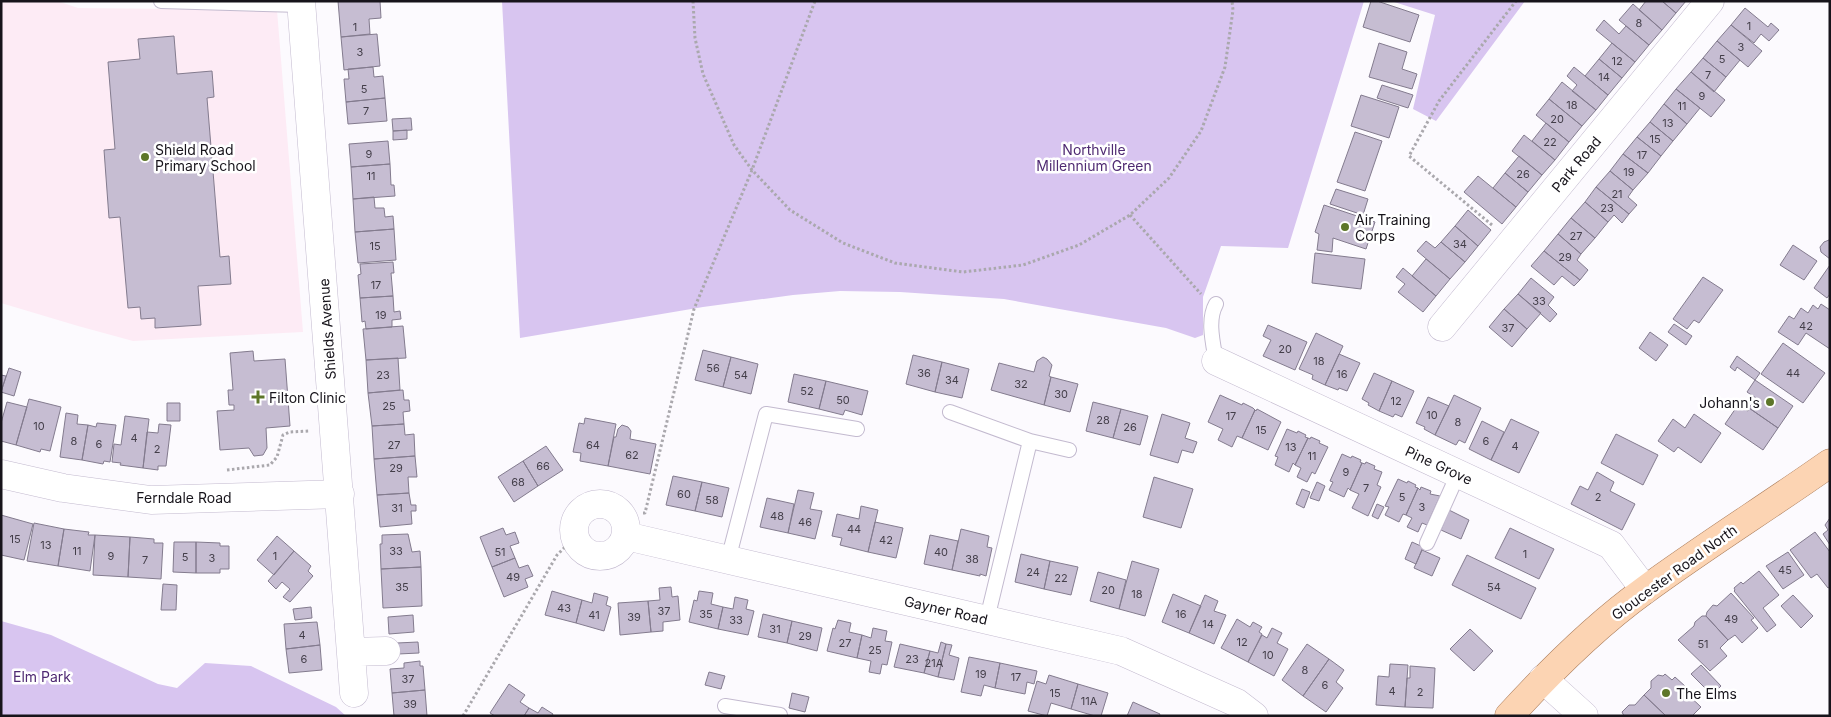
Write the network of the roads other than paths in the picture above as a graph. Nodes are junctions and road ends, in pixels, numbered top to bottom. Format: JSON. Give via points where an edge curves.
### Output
{"nodes":[{"id":1,"x":161,"y":1,"type":"edge"},
{"id":2,"x":1710,"y":1,"type":"edge"},
{"id":3,"x":301,"y":3,"type":"edge"},
{"id":4,"x":1214,"y":307,"type":"road end"},
{"id":5,"x":1442,"y":327,"type":"dead end"},
{"id":6,"x":1216,"y":360,"type":"joint"},
{"id":7,"x":950,"y":412,"type":"dead end"},
{"id":8,"x":857,"y":429,"type":"dead end"},
{"id":9,"x":1030,"y":441,"type":"junction"},
{"id":10,"x":1069,"y":450,"type":"dead end"},
{"id":11,"x":1830,"y":463,"type":"edge"},
{"id":12,"x":1,"y":474,"type":"edge"},
{"id":13,"x":1458,"y":474,"type":"junction"},
{"id":14,"x":340,"y":494,"type":"junction"},
{"id":15,"x":625,"y":528,"type":"junction"},
{"id":16,"x":1427,"y":543,"type":"dead end"},
{"id":17,"x":728,"y":560,"type":"junction"},
{"id":18,"x":1645,"y":590,"type":"junction"},
{"id":19,"x":986,"y":619,"type":"junction"},
{"id":20,"x":386,"y":651,"type":"dead end"},
{"id":21,"x":351,"y":652,"type":"junction"},
{"id":22,"x":1543,"y":679,"type":"junction"},
{"id":23,"x":354,"y":693,"type":"dead end"},
{"id":24,"x":725,"y":706,"type":"dead end"},
{"id":25,"x":751,"y":713,"type":"edge"},
{"id":26,"x":780,"y":716,"type":"edge"},
{"id":27,"x":1254,"y":716,"type":"edge"},
{"id":28,"x":1509,"y":716,"type":"edge"},
{"id":29,"x":1584,"y":716,"type":"edge"}],
"edges":[{"from":1,"to":3,"type":"lane"},
{"from":2,"to":5,"type":"street","name":"Park Road"},
{"from":3,"to":14,"type":"street","name":"Shields Avenue"},
{"from":4,"to":6,"type":"lane","via":[[1211,336]]},
{"from":6,"to":13,"type":"street","name":"Pine Grove"},
{"from":7,"to":9,"type":"lane"},
{"from":8,"to":17,"type":"lane","via":[[766,414]]},
{"from":9,"to":10,"type":"lane"},
{"from":9,"to":19,"type":"lane"},
{"from":11,"to":18,"type":"main road","name":"Gloucester Road North"},
{"from":12,"to":14,"type":"street","name":"Ferndale Road","via":[[63,488],[151,500]]},
{"from":13,"to":16,"type":"lane"},
{"from":13,"to":18,"type":"street","name":"Pine Grove","via":[[1611,545]]},
{"from":14,"to":21,"type":"street","name":"Shields Avenue"},
{"from":15,"to":15,"type":"street","name":"Gayner Road","via":[[622,544],[610,555],[601,557],[584,552],[574,538],[573,528],[582,511],[600,504],[618,512]]},
{"from":15,"to":17,"type":"street","name":"Gayner Road"},
{"from":17,"to":19,"type":"street","name":"Gayner Road"},
{"from":18,"to":22,"type":"main road","name":"Gloucester Road North","via":[[1592,632]]},
{"from":19,"to":27,"type":"street","name":"Gayner Road","via":[[1121,651],[1237,703]]},
{"from":20,"to":21,"type":"street"},
{"from":21,"to":23,"type":"street","name":"Shields Avenue"},
{"from":22,"to":28,"type":"main road","name":"Gloucester Road North"},
{"from":22,"to":29,"type":"street"},
{"from":24,"to":25,"type":"lane"},
{"from":25,"to":26,"type":"lane"}]}
